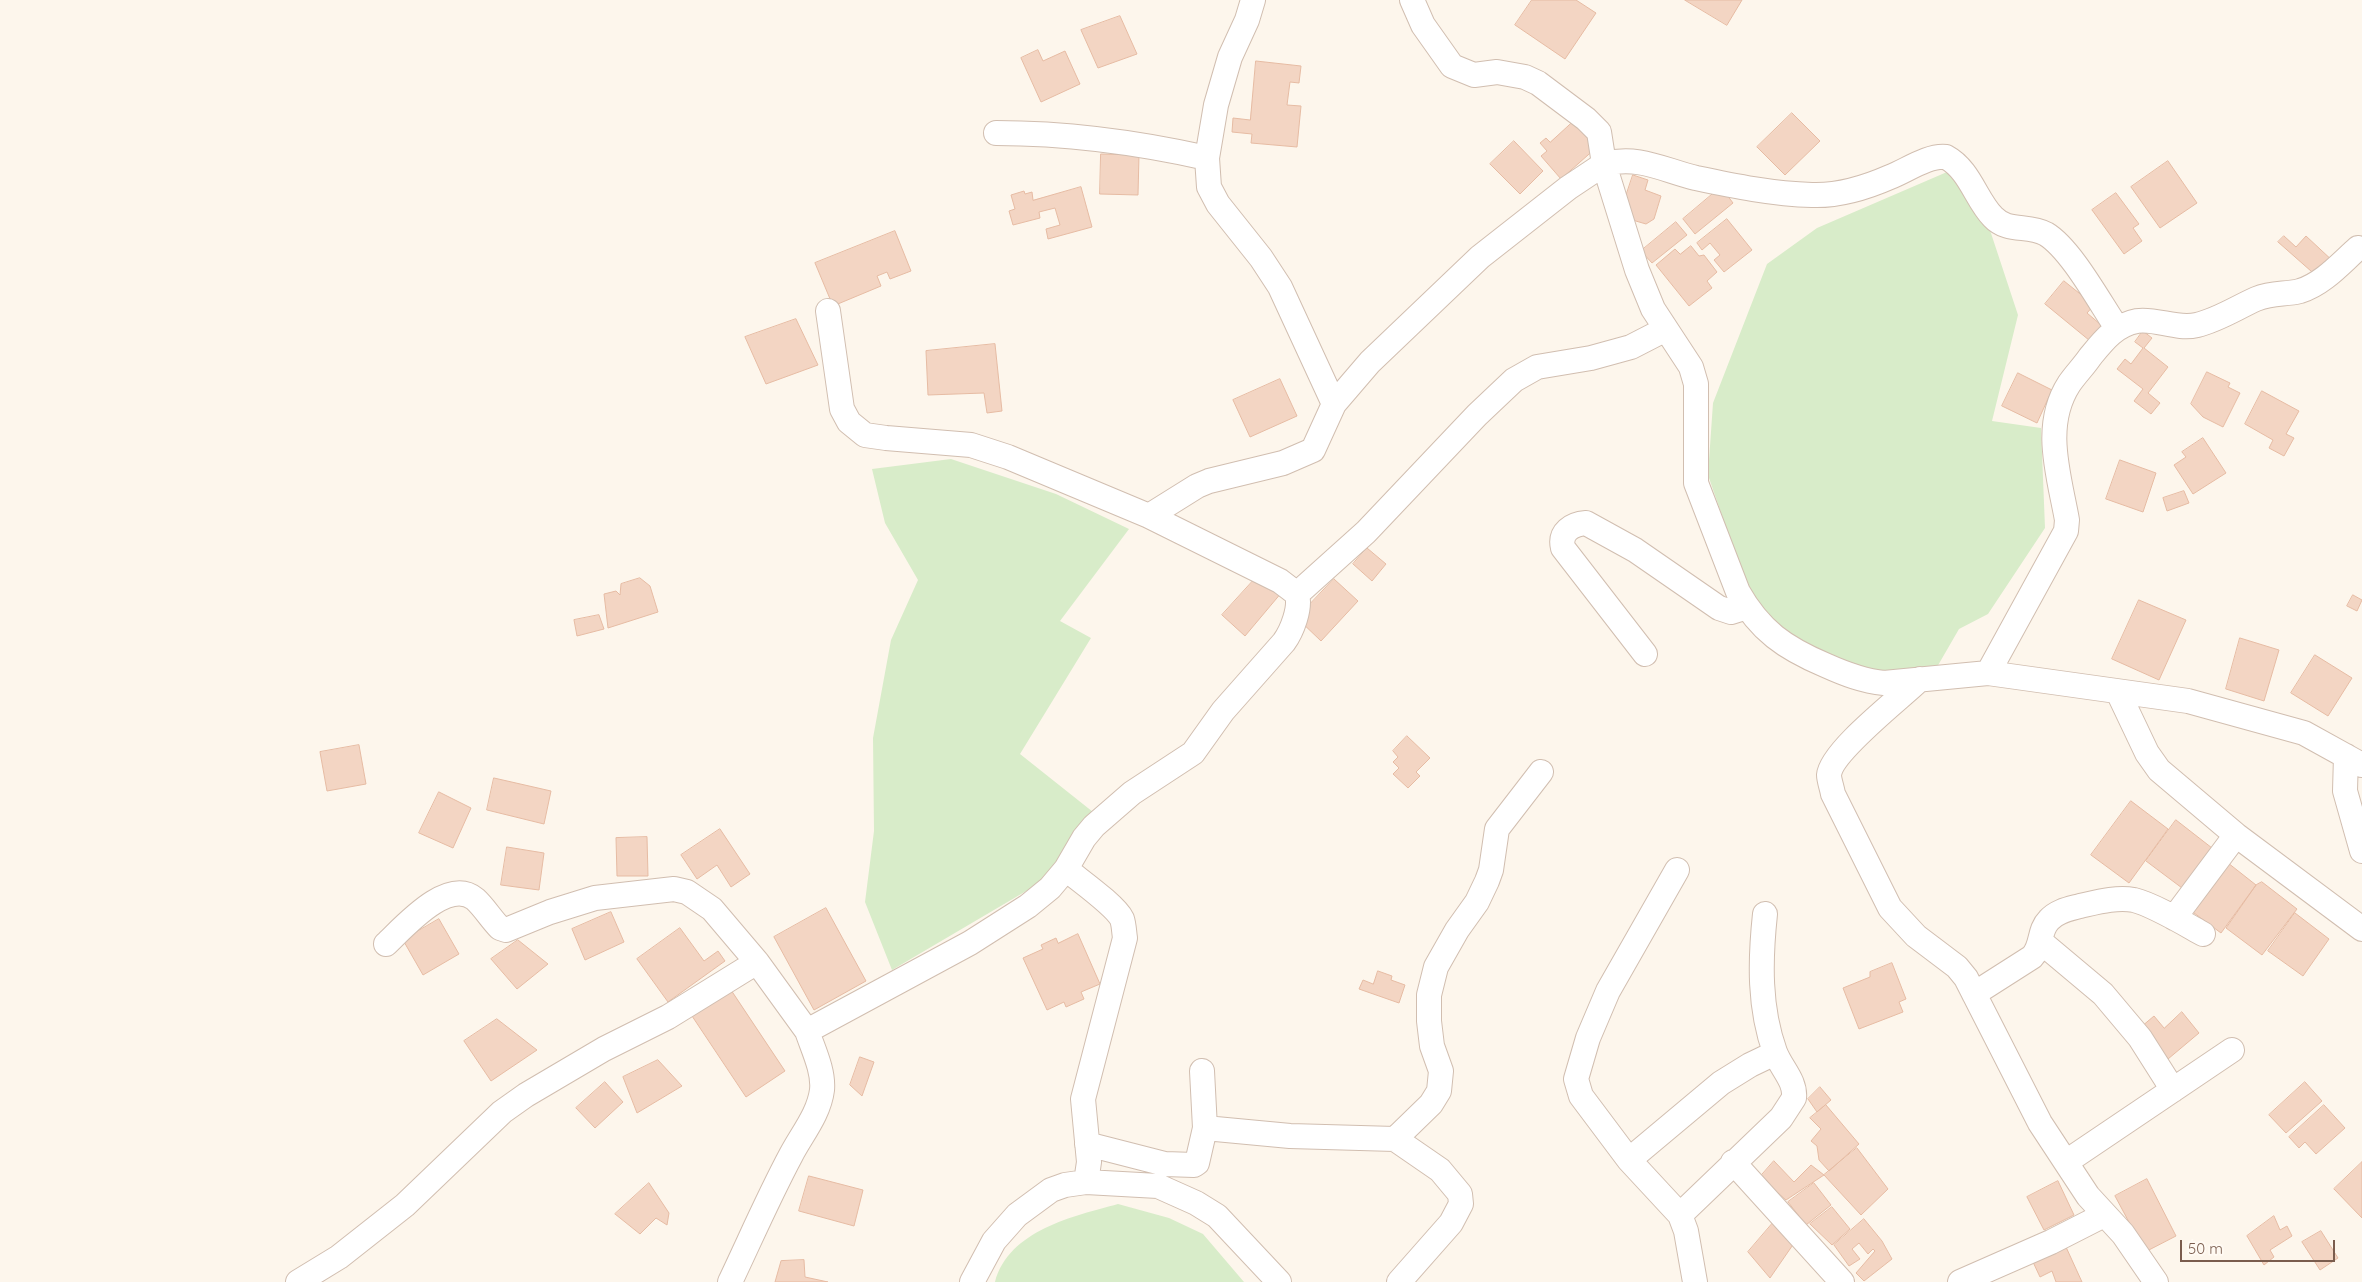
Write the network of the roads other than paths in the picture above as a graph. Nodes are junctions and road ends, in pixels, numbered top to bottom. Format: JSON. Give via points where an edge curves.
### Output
{"nodes":[{"id":1,"x":1253,"y":0,"type":"edge"},
{"id":2,"x":1412,"y":0,"type":"edge"},
{"id":3,"x":996,"y":133,"type":"dead end"},
{"id":4,"x":1207,"y":158,"type":"junction"},
{"id":5,"x":1604,"y":164,"type":"junction"},
{"id":6,"x":2358,"y":248,"type":"dead end"},
{"id":7,"x":828,"y":311,"type":"dead end"},
{"id":8,"x":2117,"y":328,"type":"junction"},
{"id":9,"x":1666,"y":329,"type":"junction"},
{"id":10,"x":1334,"y":404,"type":"junction"},
{"id":11,"x":1149,"y":516,"type":"junction"},
{"id":12,"x":1297,"y":594,"type":"junction"},
{"id":13,"x":1747,"y":607,"type":"junction"},
{"id":14,"x":1645,"y":654,"type":"dead end"},
{"id":15,"x":1988,"y":673,"type":"junction"},
{"id":16,"x":1920,"y":679,"type":"junction"},
{"id":17,"x":2118,"y":692,"type":"junction"},
{"id":18,"x":2354,"y":760,"type":"edge"},
{"id":19,"x":1541,"y":772,"type":"dead end"},
{"id":20,"x":2236,"y":835,"type":"junction"},
{"id":21,"x":2362,"y":850,"type":"edge"},
{"id":22,"x":1066,"y":868,"type":"junction"},
{"id":23,"x":1677,"y":870,"type":"dead end"},
{"id":24,"x":1765,"y":914,"type":"dead end"},
{"id":25,"x":2174,"y":918,"type":"junction"},
{"id":26,"x":2362,"y":929,"type":"edge"},
{"id":27,"x":2203,"y":934,"type":"dead end"},
{"id":28,"x":2041,"y":942,"type":"junction"},
{"id":29,"x":386,"y":944,"type":"dead end"},
{"id":30,"x":757,"y":962,"type":"junction"},
{"id":31,"x":1974,"y":994,"type":"junction"},
{"id":32,"x":807,"y":1031,"type":"junction"},
{"id":33,"x":2232,"y":1050,"type":"dead end"},
{"id":34,"x":1775,"y":1053,"type":"junction"},
{"id":35,"x":1202,"y":1071,"type":"dead end"},
{"id":36,"x":2173,"y":1090,"type":"junction"},
{"id":37,"x":1205,"y":1128,"type":"junction"},
{"id":38,"x":1395,"y":1138,"type":"junction"},
{"id":39,"x":1088,"y":1144,"type":"junction"},
{"id":40,"x":1629,"y":1160,"type":"junction"},
{"id":41,"x":1734,"y":1162,"type":"junction"},
{"id":42,"x":2066,"y":1162,"type":"junction"},
{"id":43,"x":1086,"y":1182,"type":"junction"},
{"id":44,"x":1680,"y":1215,"type":"junction"},
{"id":45,"x":2104,"y":1215,"type":"junction"},
{"id":46,"x":298,"y":1282,"type":"edge"},
{"id":47,"x":730,"y":1282,"type":"edge"},
{"id":48,"x":972,"y":1282,"type":"edge"},
{"id":49,"x":1279,"y":1282,"type":"edge"},
{"id":50,"x":1399,"y":1282,"type":"edge"},
{"id":51,"x":1695,"y":1282,"type":"edge"},
{"id":52,"x":1842,"y":1282,"type":"edge"},
{"id":53,"x":1960,"y":1282,"type":"edge"},
{"id":54,"x":2156,"y":1282,"type":"edge"}],
"edges":[{"from":1,"to":4,"type":"street","via":[[1225,73]]},
{"from":2,"to":5,"type":"street","via":[[1423,25],[1452,66],[1474,76],[1497,72],[1538,83],[1599,132]]},
{"from":3,"to":4,"type":"street","via":[[1028,133],[1136,144]]},
{"from":4,"to":10,"type":"street","via":[[1212,195],[1280,287]]},
{"from":5,"to":8,"type":"street","via":[[1628,160],[1739,187],[1814,195],[1841,194],[1946,157],[1961,170],[1999,223],[2041,232],[2058,244]]},
{"from":5,"to":9,"type":"street","via":[[1637,270],[1653,309]]},
{"from":5,"to":10,"type":"street","via":[[1480,257],[1370,362]]},
{"from":6,"to":8,"type":"street","via":[[2313,285],[2301,290],[2268,294],[2213,320],[2185,326],[2136,321]]},
{"from":7,"to":11,"type":"street","via":[[842,410],[860,432],[886,438],[971,445],[1008,457]]},
{"from":8,"to":15,"type":"street","via":[[2098,347],[2064,393],[2053,428],[2066,531]]},
{"from":9,"to":12,"type":"street","via":[[1631,346],[1525,372],[1477,415],[1366,532]]},
{"from":9,"to":13,"type":"street","via":[[1690,367],[1696,384],[1696,484],[1730,573]]},
{"from":10,"to":11,"type":"street","via":[[1315,446],[1307,454],[1209,481]]},
{"from":11,"to":12,"type":"street","via":[[1280,581]]},
{"from":12,"to":22,"type":"street","via":[[1299,603],[1288,636],[1223,711],[1204,739],[1186,758],[1132,793],[1094,826]]},
{"from":13,"to":14,"type":"street","via":[[1731,612],[1719,608],[1635,550],[1586,523],[1568,529],[1561,541],[1563,548]]},
{"from":13,"to":16,"type":"street","via":[[1771,635],[1787,647],[1836,670],[1876,682]]},
{"from":15,"to":16,"type":"street"},
{"from":15,"to":17,"type":"street"},
{"from":16,"to":31,"type":"street","via":[[1838,756],[1829,776],[1844,818],[1890,908],[1916,936],[1957,967]]},
{"from":17,"to":18,"type":"street","via":[[2188,702],[2304,733]]},
{"from":17,"to":20,"type":"street","via":[[2147,753],[2159,770]]},
{"from":18,"to":21,"type":"street","via":[[2345,791]]},
{"from":19,"to":38,"type":"street","via":[[1497,829],[1487,881],[1436,967],[1429,995],[1429,1021],[1432,1046],[1441,1071],[1439,1092],[1431,1104]]},
{"from":20,"to":25,"type":"street"},
{"from":20,"to":26,"type":"street"},
{"from":22,"to":32,"type":"street","via":[[1050,888],[1028,906],[970,943]]},
{"from":22,"to":39,"type":"street","via":[[1115,910],[1122,920],[1125,938],[1083,1099]]},
{"from":23,"to":40,"type":"street","via":[[1608,991],[1588,1038],[1576,1079],[1581,1096]]},
{"from":24,"to":34,"type":"street","via":[[1761,983]]},
{"from":25,"to":27,"type":"street"},
{"from":25,"to":28,"type":"street","via":[[2134,900],[2107,899],[2055,914],[2042,932]]},
{"from":28,"to":31,"type":"street","via":[[2032,957]]},
{"from":28,"to":36,"type":"street","via":[[2103,994],[2140,1038]]},
{"from":29,"to":30,"type":"street","via":[[426,909],[450,894],[459,893],[475,900],[500,928],[506,930],[587,900],[674,889],[706,902]]},
{"from":30,"to":32,"type":"street"},
{"from":30,"to":46,"type":"street","via":[[668,1017],[604,1049],[526,1095],[502,1112],[405,1205],[339,1257]]},
{"from":31,"to":42,"type":"street","via":[[2040,1123]]},
{"from":32,"to":47,"type":"street","via":[[819,1067],[821,1095]]},
{"from":33,"to":36,"type":"street"},
{"from":34,"to":40,"type":"street","via":[[1721,1083]]},
{"from":34,"to":41,"type":"street","via":[[1792,1083],[1794,1098],[1781,1118]]},
{"from":35,"to":37,"type":"street"},
{"from":36,"to":42,"type":"street"},
{"from":37,"to":38,"type":"street","via":[[1290,1136]]},
{"from":37,"to":39,"type":"street","via":[[1197,1163],[1190,1166],[1165,1164]]},
{"from":38,"to":50,"type":"street","via":[[1440,1170],[1460,1194],[1462,1204],[1451,1223]]},
{"from":39,"to":43,"type":"street"},
{"from":40,"to":44,"type":"street"},
{"from":41,"to":44,"type":"street"},
{"from":41,"to":52,"type":"street"},
{"from":42,"to":45,"type":"street"},
{"from":43,"to":48,"type":"street","via":[[1065,1184],[1050,1190],[1017,1215],[994,1241]]},
{"from":43,"to":49,"type":"street","via":[[1158,1186],[1196,1203],[1217,1216]]},
{"from":44,"to":51,"type":"street"},
{"from":45,"to":53,"type":"street"},
{"from":45,"to":54,"type":"street","via":[[2123,1234]]}]}
